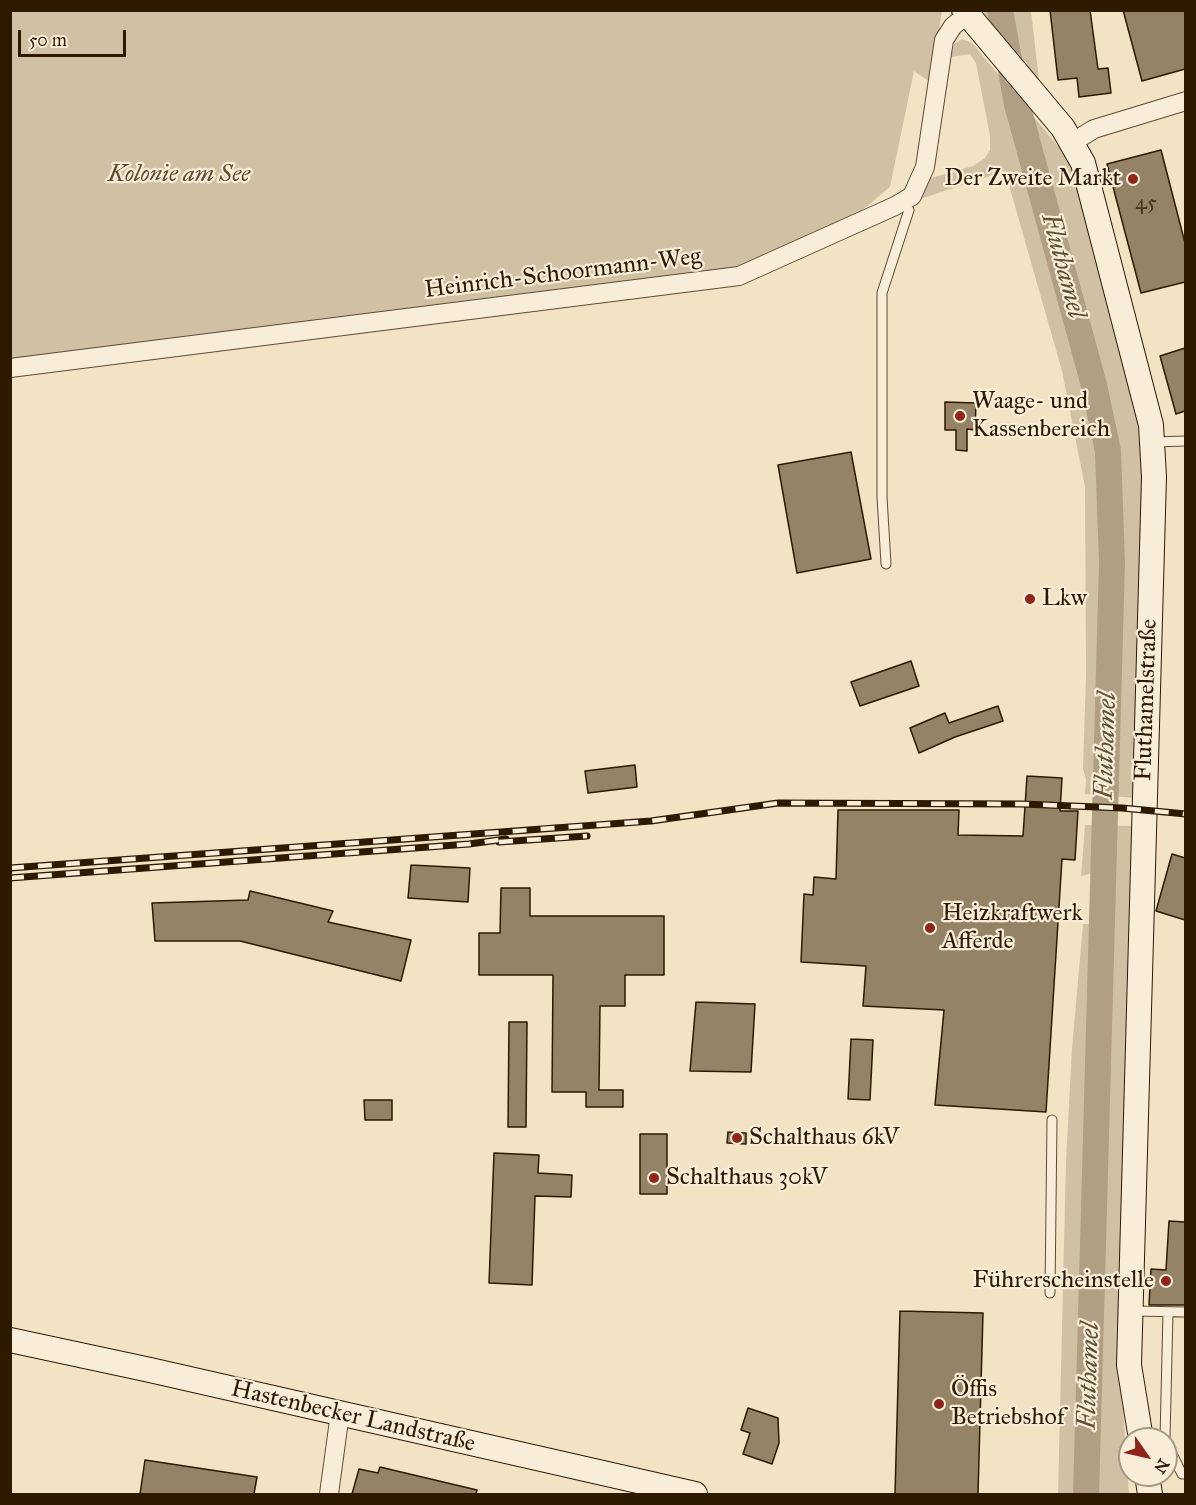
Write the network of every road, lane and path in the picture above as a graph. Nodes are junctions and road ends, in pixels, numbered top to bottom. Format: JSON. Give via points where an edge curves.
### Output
{"nodes":[{"id":1,"x":966,"y":13,"type":"edge"},
{"id":2,"x":1185,"y":101,"type":"edge"},
{"id":3,"x":1073,"y":142,"type":"junction"},
{"id":4,"x":909,"y":210,"type":"dead end"},
{"id":5,"x":10,"y":368,"type":"edge"},
{"id":6,"x":1185,"y":441,"type":"edge"},
{"id":7,"x":1152,"y":442,"type":"junction"},
{"id":8,"x":886,"y":564,"type":"dead end"},
{"id":9,"x":1052,"y":1120,"type":"dead end"},
{"id":10,"x":1050,"y":1293,"type":"dead end"},
{"id":11,"x":1130,"y":1311,"type":"junction"},
{"id":12,"x":1168,"y":1312,"type":"junction"},
{"id":13,"x":1185,"y":1312,"type":"edge"},
{"id":14,"x":10,"y":1340,"type":"edge"},
{"id":15,"x":340,"y":1413,"type":"junction"},
{"id":16,"x":1139,"y":1427,"type":"edge"},
{"id":17,"x":1165,"y":1427,"type":"edge"},
{"id":18,"x":329,"y":1494,"type":"edge"},
{"id":19,"x":695,"y":1494,"type":"edge"}],
"edges":[{"from":1,"to":3,"type":"main road","name":"Fluthamelstraße"},
{"from":1,"to":5,"type":"street","name":"Heinrich-Schoormann-Weg","via":[[944,40],[925,167],[912,196],[739,276]]},
{"from":2,"to":3,"type":"street","via":[[1094,129]]},
{"from":3,"to":7,"type":"main road","name":"Fluthamelstraße","via":[[1083,163],[1108,257]]},
{"from":4,"to":8,"type":"lane","via":[[882,293],[882,497]]},
{"from":6,"to":7,"type":"lane"},
{"from":7,"to":11,"type":"main road","name":"Fluthamelstraße"},
{"from":9,"to":10,"type":"lane"},
{"from":11,"to":12,"type":"lane"},
{"from":11,"to":16,"type":"main road","name":"Fluthamelstraße","via":[[1129,1365]]},
{"from":12,"to":13,"type":"lane"},
{"from":12,"to":17,"type":"lane"},
{"from":14,"to":15,"type":"main road","name":"Hastenbecker Landstraße"},
{"from":15,"to":18,"type":"street"},
{"from":15,"to":19,"type":"main road","name":"Hastenbecker Landstraße"}]}
